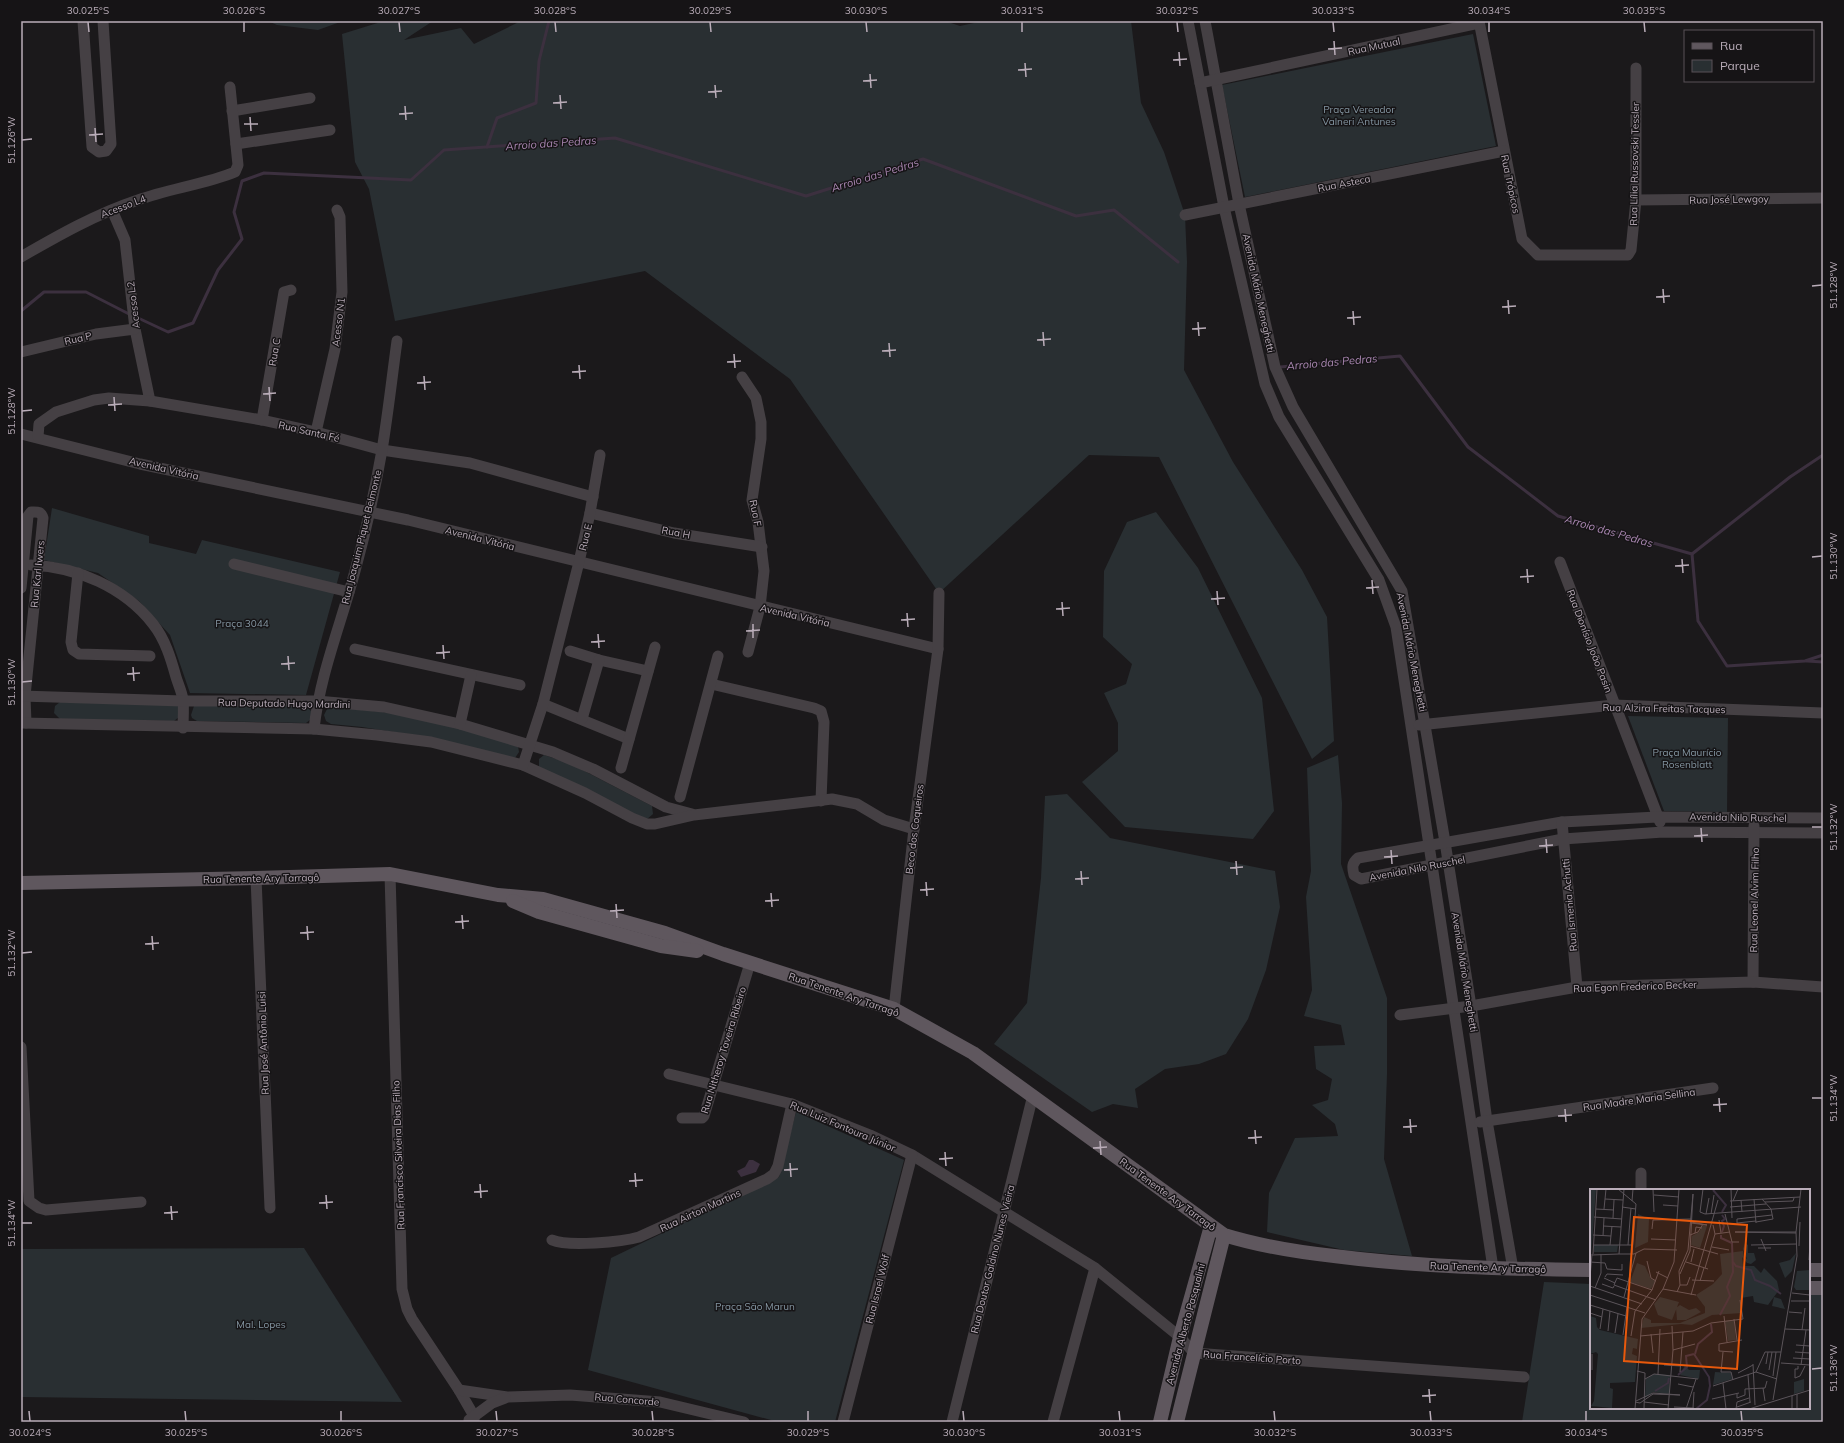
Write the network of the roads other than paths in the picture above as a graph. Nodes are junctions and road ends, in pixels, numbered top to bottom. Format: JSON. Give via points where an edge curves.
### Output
{"nodes":[{"id":1,"x":83,"y":21,"type":"edge"},
{"id":2,"x":103,"y":21,"type":"edge"},
{"id":3,"x":1188,"y":21,"type":"edge"},
{"id":4,"x":1205,"y":21,"type":"edge"},
{"id":5,"x":1479,"y":22,"type":"edge"},
{"id":6,"x":1636,"y":68,"type":"dead end"},
{"id":7,"x":1216,"y":80,"type":"junction"},
{"id":8,"x":1200,"y":83,"type":"junction"},
{"id":9,"x":230,"y":87,"type":"dead end"},
{"id":10,"x":310,"y":98,"type":"dead end"},
{"id":11,"x":232,"y":111,"type":"junction"},
{"id":12,"x":330,"y":130,"type":"dead end"},
{"id":13,"x":236,"y":144,"type":"junction"},
{"id":14,"x":1504,"y":151,"type":"junction"},
{"id":15,"x":1823,"y":198,"type":"edge"},
{"id":16,"x":1636,"y":200,"type":"junction"},
{"id":17,"x":1239,"y":204,"type":"junction"},
{"id":18,"x":1224,"y":208,"type":"junction"},
{"id":19,"x":112,"y":210,"type":"junction"},
{"id":20,"x":337,"y":210,"type":"dead end"},
{"id":21,"x":1185,"y":215,"type":"dead end"},
{"id":22,"x":1625,"y":255,"type":"joint"},
{"id":23,"x":21,"y":257,"type":"edge"},
{"id":24,"x":291,"y":290,"type":"dead end"},
{"id":25,"x":136,"y":329,"type":"junction"},
{"id":26,"x":397,"y":341,"type":"dead end"},
{"id":27,"x":21,"y":352,"type":"edge"},
{"id":28,"x":742,"y":377,"type":"dead end"},
{"id":29,"x":1280,"y":378,"type":"junction"},
{"id":30,"x":1265,"y":384,"type":"junction"},
{"id":31,"x":150,"y":401,"type":"junction"},
{"id":32,"x":262,"y":420,"type":"junction"},
{"id":33,"x":316,"y":432,"type":"junction"},
{"id":34,"x":21,"y":434,"type":"edge"},
{"id":35,"x":38,"y":437,"type":"junction"},
{"id":36,"x":382,"y":450,"type":"junction"},
{"id":37,"x":600,"y":455,"type":"dead end"},
{"id":38,"x":1338,"y":485,"type":"junction"},
{"id":39,"x":1325,"y":492,"type":"junction"},
{"id":40,"x":593,"y":497,"type":"junction"},
{"id":41,"x":369,"y":513,"type":"junction"},
{"id":42,"x":590,"y":513,"type":"junction"},
{"id":43,"x":762,"y":547,"type":"junction"},
{"id":44,"x":579,"y":562,"type":"junction"},
{"id":45,"x":1560,"y":562,"type":"dead end"},
{"id":46,"x":23,"y":564,"type":"junction"},
{"id":47,"x":234,"y":564,"type":"dead end"},
{"id":48,"x":38,"y":565,"type":"junction"},
{"id":49,"x":78,"y":573,"type":"junction"},
{"id":50,"x":21,"y":588,"type":"edge"},
{"id":51,"x":1402,"y":591,"type":"junction"},
{"id":52,"x":349,"y":592,"type":"junction"},
{"id":53,"x":939,"y":593,"type":"dead end"},
{"id":54,"x":1384,"y":596,"type":"junction"},
{"id":55,"x":760,"y":607,"type":"junction"},
{"id":56,"x":655,"y":647,"type":"dead end"},
{"id":57,"x":355,"y":648,"type":"dead end"},
{"id":58,"x":938,"y":649,"type":"junction"},
{"id":59,"x":570,"y":651,"type":"dead end"},
{"id":60,"x":748,"y":652,"type":"dead end"},
{"id":61,"x":150,"y":656,"type":"dead end"},
{"id":62,"x":718,"y":656,"type":"dead end"},
{"id":63,"x":598,"y":660,"type":"junction"},
{"id":64,"x":648,"y":671,"type":"junction"},
{"id":65,"x":471,"y":675,"type":"junction"},
{"id":66,"x":520,"y":684,"type":"dead end"},
{"id":67,"x":710,"y":684,"type":"junction"},
{"id":68,"x":23,"y":696,"type":"edge"},
{"id":69,"x":183,"y":701,"type":"junction"},
{"id":70,"x":317,"y":701,"type":"junction"},
{"id":71,"x":543,"y":704,"type":"junction"},
{"id":72,"x":1614,"y":705,"type":"junction"},
{"id":73,"x":1823,"y":713,"type":"edge"},
{"id":74,"x":582,"y":719,"type":"junction"},
{"id":75,"x":23,"y":723,"type":"edge"},
{"id":76,"x":460,"y":724,"type":"junction"},
{"id":77,"x":1426,"y":724,"type":"junction"},
{"id":78,"x":1411,"y":726,"type":"junction"},
{"id":79,"x":183,"y":728,"type":"junction"},
{"id":80,"x":314,"y":729,"type":"junction"},
{"id":81,"x":629,"y":739,"type":"junction"},
{"id":82,"x":530,"y":744,"type":"junction"},
{"id":83,"x":523,"y":765,"type":"junction"},
{"id":84,"x":621,"y":768,"type":"dead end"},
{"id":85,"x":680,"y":797,"type":"dead end"},
{"id":86,"x":821,"y":801,"type":"junction"},
{"id":87,"x":657,"y":803,"type":"junction"},
{"id":88,"x":694,"y":814,"type":"junction"},
{"id":89,"x":1658,"y":817,"type":"junction"},
{"id":90,"x":1754,"y":818,"type":"junction"},
{"id":91,"x":1823,"y":818,"type":"edge"},
{"id":92,"x":1562,"y":822,"type":"junction"},
{"id":93,"x":651,"y":824,"type":"junction"},
{"id":94,"x":914,"y":829,"type":"junction"},
{"id":95,"x":1663,"y":832,"type":"junction"},
{"id":96,"x":1755,"y":832,"type":"junction"},
{"id":97,"x":1823,"y":833,"type":"edge"},
{"id":98,"x":1563,"y":839,"type":"junction"},
{"id":99,"x":1445,"y":842,"type":"junction"},
{"id":100,"x":1429,"y":845,"type":"junction"},
{"id":101,"x":1448,"y":862,"type":"junction"},
{"id":102,"x":1432,"y":865,"type":"junction"},
{"id":103,"x":390,"y":874,"type":"junction"},
{"id":104,"x":256,"y":878,"type":"junction"},
{"id":105,"x":21,"y":883,"type":"edge"},
{"id":106,"x":750,"y":963,"type":"junction"},
{"id":107,"x":1753,"y":982,"type":"junction"},
{"id":108,"x":1577,"y":987,"type":"junction"},
{"id":109,"x":1823,"y":987,"type":"edge"},
{"id":110,"x":1471,"y":1006,"type":"junction"},
{"id":111,"x":894,"y":1008,"type":"junction"},
{"id":112,"x":1453,"y":1008,"type":"junction"},
{"id":113,"x":1400,"y":1015,"type":"dead end"},
{"id":114,"x":21,"y":1047,"type":"edge"},
{"id":115,"x":669,"y":1074,"type":"dead end"},
{"id":116,"x":712,"y":1085,"type":"junction"},
{"id":117,"x":1713,"y":1088,"type":"dead end"},
{"id":118,"x":1033,"y":1095,"type":"junction"},
{"id":119,"x":792,"y":1104,"type":"junction"},
{"id":120,"x":682,"y":1118,"type":"dead end"},
{"id":121,"x":1487,"y":1121,"type":"junction"},
{"id":122,"x":1470,"y":1123,"type":"junction"},
{"id":123,"x":912,"y":1155,"type":"junction"},
{"id":124,"x":1641,"y":1173,"type":"dead end"},
{"id":125,"x":1641,"y":1189,"type":"edge"},
{"id":126,"x":141,"y":1202,"type":"dead end"},
{"id":127,"x":270,"y":1208,"type":"dead end"},
{"id":128,"x":1004,"y":1211,"type":"junction"},
{"id":129,"x":1211,"y":1226,"type":"junction"},
{"id":130,"x":1224,"y":1235,"type":"junction"},
{"id":131,"x":552,"y":1240,"type":"dead end"},
{"id":132,"x":1095,"y":1268,"type":"junction"},
{"id":133,"x":1492,"y":1268,"type":"junction"},
{"id":134,"x":1513,"y":1269,"type":"junction"},
{"id":135,"x":1590,"y":1270,"type":"edge"},
{"id":136,"x":1810,"y":1270,"type":"edge"},
{"id":137,"x":1823,"y":1270,"type":"edge"},
{"id":138,"x":1810,"y":1288,"type":"edge"},
{"id":139,"x":1823,"y":1288,"type":"edge"},
{"id":140,"x":1180,"y":1337,"type":"junction"},
{"id":141,"x":1194,"y":1353,"type":"junction"},
{"id":142,"x":1524,"y":1377,"type":"dead end"},
{"id":143,"x":459,"y":1390,"type":"junction"},
{"id":144,"x":507,"y":1397,"type":"junction"},
{"id":145,"x":472,"y":1420,"type":"edge"},
{"id":146,"x":744,"y":1422,"type":"edge"},
{"id":147,"x":843,"y":1422,"type":"edge"},
{"id":148,"x":952,"y":1422,"type":"edge"},
{"id":149,"x":1053,"y":1422,"type":"edge"},
{"id":150,"x":1160,"y":1422,"type":"edge"},
{"id":151,"x":1177,"y":1422,"type":"edge"}],
"edges":[{"from":1,"to":2,"type":"street","via":[[92,147],[99,152],[108,150],[111,144]]},
{"from":3,"to":8,"type":"street","name":"Avenida Mário Meneghetti"},
{"from":4,"to":7,"type":"street","name":"Avenida Mário Meneghetti"},
{"from":5,"to":7,"type":"street","name":"Rua Mutual"},
{"from":5,"to":14,"type":"street","name":"Rua Trópicos"},
{"from":6,"to":16,"type":"street","name":"Rua Lília Russovski Tessler"},
{"from":7,"to":8,"type":"street","name":"Rua Mutual"},
{"from":7,"to":17,"type":"street","name":"Avenida Mário Meneghetti"},
{"from":8,"to":18,"type":"street","name":"Avenida Mário Meneghetti"},
{"from":9,"to":11,"type":"street"},
{"from":10,"to":11,"type":"street"},
{"from":11,"to":13,"type":"street"},
{"from":12,"to":13,"type":"street"},
{"from":13,"to":19,"type":"street","name":"Acesso L4","via":[[238,168],[232,173]]},
{"from":14,"to":17,"type":"street","name":"Rua Asteca"},
{"from":14,"to":22,"type":"street","name":"Rua Trópicos","via":[[1522,239],[1538,255]]},
{"from":15,"to":16,"type":"street","name":"Rua José Lewgoy"},
{"from":16,"to":22,"type":"street","name":"Rua Lília Russovski Tessler","via":[[1631,250]]},
{"from":17,"to":18,"type":"street","name":"Rua Asteca"},
{"from":17,"to":29,"type":"street","name":"Avenida Mário Meneghetti","via":[[1275,367]]},
{"from":18,"to":21,"type":"street","name":"Rua Asteca"},
{"from":18,"to":30,"type":"street","name":"Avenida Mário Meneghetti"},
{"from":19,"to":23,"type":"street","name":"Acesso L4","via":[[80,223]]},
{"from":19,"to":25,"type":"street","name":"Acesso L2","via":[[125,240]]},
{"from":20,"to":33,"type":"street","name":"Acesso N1","via":[[340,217],[342,292],[335,349]]},
{"from":24,"to":32,"type":"street","name":"Rua C","via":[[284,292]]},
{"from":25,"to":27,"type":"street","name":"Rua P","via":[[106,332]]},
{"from":25,"to":31,"type":"street","name":"Acesso L2"},
{"from":26,"to":36,"type":"street","name":"Rua Joaquim Piquet Belmonte"},
{"from":28,"to":43,"type":"street","name":"Rua F","via":[[756,398],[761,422],[752,500]]},
{"from":29,"to":30,"type":"street"},
{"from":29,"to":38,"type":"street","name":"Avenida Mário Meneghetti","via":[[1292,407]]},
{"from":30,"to":39,"type":"street","name":"Avenida Mário Meneghetti","via":[[1279,418]]},
{"from":31,"to":32,"type":"street","name":"Rua Santa Fé"},
{"from":31,"to":35,"type":"street","name":"Rua Santa Fé","via":[[109,398],[73,405],[56,412],[39,424]]},
{"from":32,"to":33,"type":"street","name":"Rua Santa Fé"},
{"from":33,"to":36,"type":"street","name":"Rua Santa Fé"},
{"from":34,"to":35,"type":"street","name":"Avenida Vitória"},
{"from":35,"to":41,"type":"street","name":"Avenida Vitória","via":[[140,464]]},
{"from":36,"to":40,"type":"street","name":"Rua Santa Fé","via":[[470,463]]},
{"from":36,"to":41,"type":"street","name":"Rua Joaquim Piquet Belmonte"},
{"from":37,"to":40,"type":"street","name":"Rua E"},
{"from":38,"to":39,"type":"street"},
{"from":38,"to":51,"type":"street","name":"Avenida Mário Meneghetti"},
{"from":39,"to":54,"type":"street","name":"Avenida Mário Meneghetti","via":[[1379,580]]},
{"from":40,"to":42,"type":"street","name":"Rua E"},
{"from":41,"to":44,"type":"street","name":"Avenida Vitória"},
{"from":41,"to":52,"type":"street","name":"Rua Joaquim Piquet Belmonte"},
{"from":42,"to":43,"type":"street","name":"Rua H","via":[[674,533]]},
{"from":42,"to":44,"type":"street","name":"Rua E"},
{"from":43,"to":55,"type":"street","name":"Rua F","via":[[764,571]]},
{"from":44,"to":55,"type":"street","name":"Avenida Vitória"},
{"from":44,"to":71,"type":"street","name":"Rua E"},
{"from":45,"to":72,"type":"street","name":"Rua Dionísio João Pasin"},
{"from":46,"to":48,"type":"street"},
{"from":46,"to":48,"type":"street","name":"Rua Karl Iwers","via":[[28,516],[31,512],[38,512],[43,518]]},
{"from":46,"to":50,"type":"street","name":"Rua Karl Iwers"},
{"from":47,"to":52,"type":"street"},
{"from":48,"to":49,"type":"street"},
{"from":48,"to":68,"type":"street","name":"Rua Karl Iwers"},
{"from":49,"to":61,"type":"street","via":[[71,642],[73,650],[80,654]]},
{"from":49,"to":69,"type":"street","via":[[104,584],[121,595],[153,624],[171,660]]},
{"from":51,"to":54,"type":"street"},
{"from":51,"to":77,"type":"street","name":"Avenida Mário Meneghetti"},
{"from":52,"to":70,"type":"street","name":"Rua Joaquim Piquet Belmonte"},
{"from":53,"to":58,"type":"street","name":"Beco dos Coqueiros"},
{"from":54,"to":78,"type":"street","name":"Avenida Mário Meneghetti","via":[[1396,627]]},
{"from":55,"to":58,"type":"street","name":"Avenida Vitória"},
{"from":55,"to":60,"type":"street","name":"Rua F"},
{"from":56,"to":64,"type":"street"},
{"from":57,"to":65,"type":"street"},
{"from":58,"to":94,"type":"street","name":"Beco dos Coqueiros"},
{"from":59,"to":63,"type":"street"},
{"from":62,"to":67,"type":"street"},
{"from":63,"to":64,"type":"street"},
{"from":63,"to":74,"type":"street"},
{"from":64,"to":81,"type":"street"},
{"from":65,"to":66,"type":"street"},
{"from":65,"to":76,"type":"street"},
{"from":67,"to":85,"type":"street"},
{"from":67,"to":86,"type":"street","via":[[821,711],[824,722]]},
{"from":68,"to":69,"type":"street","name":"Rua Deputado Hugo Mardini"},
{"from":68,"to":75,"type":"street","name":"Rua Karl Iwers"},
{"from":69,"to":70,"type":"street","name":"Rua Deputado Hugo Mardini"},
{"from":69,"to":79,"type":"street"},
{"from":70,"to":76,"type":"street","name":"Rua Deputado Hugo Mardini","via":[[384,706]]},
{"from":70,"to":80,"type":"street","name":"Rua Joaquim Piquet Belmonte"},
{"from":71,"to":74,"type":"street"},
{"from":71,"to":82,"type":"street","name":"Rua E"},
{"from":72,"to":73,"type":"street","name":"Rua Alzira Freitas Tacques"},
{"from":72,"to":77,"type":"street","name":"Rua Alzira Freitas Tacques"},
{"from":72,"to":89,"type":"street","name":"Rua Dionísio João Pasin"},
{"from":74,"to":81,"type":"street"},
{"from":75,"to":79,"type":"street"},
{"from":76,"to":82,"type":"street","name":"Rua Deputado Hugo Mardini"},
{"from":77,"to":78,"type":"street","name":"Rua Alzira Freitas Tacques"},
{"from":77,"to":99,"type":"street","name":"Avenida Mário Meneghetti"},
{"from":78,"to":100,"type":"street","name":"Avenida Mário Meneghetti"},
{"from":79,"to":80,"type":"street"},
{"from":80,"to":83,"type":"street","via":[[430,742]]},
{"from":81,"to":84,"type":"street"},
{"from":82,"to":83,"type":"street","name":"Rua E"},
{"from":82,"to":87,"type":"street","name":"Rua Deputado Hugo Mardini","via":[[593,769]]},
{"from":83,"to":93,"type":"street","via":[[636,820]]},
{"from":86,"to":88,"type":"street","name":"Rua Deputado Hugo Mardini"},
{"from":86,"to":94,"type":"street","name":"Rua Deputado Hugo Mardini","via":[[857,804],[884,820]]},
{"from":87,"to":88,"type":"street","name":"Rua Deputado Hugo Mardini"},
{"from":87,"to":93,"type":"street","via":[[660,815]]},
{"from":88,"to":93,"type":"street","name":"Rua Deputado Hugo Mardini"},
{"from":89,"to":90,"type":"street","name":"Avenida Nilo Ruschel"},
{"from":89,"to":92,"type":"street","name":"Avenida Nilo Ruschel"},
{"from":89,"to":95,"type":"street","name":"Rua Dionísio João Pasin"},
{"from":90,"to":91,"type":"street","name":"Avenida Nilo Ruschel"},
{"from":90,"to":96,"type":"street","name":"Rua Leonel Alvim Filho"},
{"from":92,"to":98,"type":"street","name":"Rua Ismenia Achutti"},
{"from":92,"to":99,"type":"street","name":"Avenida Nilo Ruschel"},
{"from":94,"to":111,"type":"street","name":"Beco dos Coqueiros"},
{"from":95,"to":96,"type":"street","name":"Avenida Nilo Ruschel"},
{"from":95,"to":98,"type":"street","name":"Avenida Nilo Ruschel"},
{"from":96,"to":97,"type":"street","name":"Avenida Nilo Ruschel"},
{"from":96,"to":107,"type":"street","name":"Rua Leonel Alvim Filho"},
{"from":98,"to":101,"type":"street","name":"Avenida Nilo Ruschel"},
{"from":98,"to":108,"type":"street","name":"Rua Ismenia Achutti"},
{"from":99,"to":100,"type":"street","name":"Avenida Nilo Ruschel"},
{"from":99,"to":101,"type":"street","name":"Avenida Mário Meneghetti"},
{"from":100,"to":102,"type":"street","name":"Avenida Mário Meneghetti"},
{"from":100,"to":102,"type":"street","name":"Avenida Nilo Ruschel","via":[[1358,858],[1352,868],[1354,875],[1362,879]]},
{"from":101,"to":102,"type":"street","name":"Avenida Nilo Ruschel"},
{"from":101,"to":110,"type":"street","name":"Avenida Mário Meneghetti"},
{"from":102,"to":112,"type":"street","name":"Avenida Mário Meneghetti"},
{"from":103,"to":104,"type":"main road","name":"Rua Tenente Ary Tarragô"},
{"from":103,"to":106,"type":"main road","name":"Rua Tenente Ary Tarragô","via":[[498,895],[543,900],[665,933]]},
{"from":103,"to":143,"type":"street","name":"Rua Francisco Silveira Dias Filho","via":[[402,1289],[412,1319]]},
{"from":104,"to":105,"type":"main road","name":"Rua Tenente Ary Tarragô"},
{"from":104,"to":127,"type":"street","name":"Rua José Antônio Luisi"},
{"from":106,"to":111,"type":"main road","name":"Rua Tenente Ary Tarragô"},
{"from":106,"to":116,"type":"street","name":"Rua Nitheroy Taveira Ribeiro"},
{"from":107,"to":108,"type":"street","name":"Rua Egon Frederico Becker"},
{"from":107,"to":109,"type":"street","name":"Rua Egon Frederico Becker"},
{"from":108,"to":110,"type":"street","name":"Rua Egon Frederico Becker"},
{"from":110,"to":112,"type":"street","name":"Rua Egon Frederico Becker"},
{"from":110,"to":121,"type":"street","name":"Avenida Mário Meneghetti"},
{"from":111,"to":118,"type":"main road","name":"Rua Tenente Ary Tarragô","via":[[973,1053]]},
{"from":112,"to":113,"type":"street","name":"Rua Egon Frederico Becker"},
{"from":112,"to":122,"type":"street","name":"Avenida Mário Meneghetti"},
{"from":114,"to":126,"type":"street","via":[[29,1201],[46,1210]]},
{"from":115,"to":116,"type":"street","name":"Rua Luiz Fontoura Júnior"},
{"from":116,"to":119,"type":"street","name":"Rua Luiz Fontoura Júnior"},
{"from":116,"to":120,"type":"street","name":"Rua Nitheroy Taveira Ribeiro","via":[[703,1117]]},
{"from":117,"to":121,"type":"street","name":"Rua Madre Maria Sellina"},
{"from":118,"to":128,"type":"street","name":"Rua Doutor Galdino Nunes Vieira"},
{"from":118,"to":129,"type":"main road","name":"Rua Tenente Ary Tarragô"},
{"from":119,"to":123,"type":"street","name":"Rua Luiz Fontoura Júnior"},
{"from":119,"to":131,"type":"street","name":"Rua Airton Martins","via":[[778,1166],[774,1174],[767,1179],[639,1237],[627,1240],[563,1243]]},
{"from":121,"to":122,"type":"street","name":"Rua Madre Maria Sellina"},
{"from":121,"to":134,"type":"street","name":"Avenida Mário Meneghetti"},
{"from":122,"to":133,"type":"street","name":"Avenida Mário Meneghetti"},
{"from":123,"to":128,"type":"street","name":"Rua Luiz Fontoura Júnior"},
{"from":123,"to":147,"type":"street","name":"Rua Israel Wolf"},
{"from":124,"to":125,"type":"street"},
{"from":128,"to":132,"type":"street","name":"Rua Francelício Porto"},
{"from":128,"to":148,"type":"street","name":"Rua Doutor Galdino Nunes Vieira"},
{"from":129,"to":130,"type":"main road","name":"Rua Tenente Ary Tarragô"},
{"from":129,"to":140,"type":"main road","name":"Avenida Alberto Pasqualini"},
{"from":130,"to":133,"type":"main road","name":"Rua Tenente Ary Tarragô","via":[[1286,1250],[1371,1261]]},
{"from":130,"to":141,"type":"main road","name":"Avenida Alberto Pasqualini"},
{"from":132,"to":140,"type":"street","name":"Rua Francelício Porto"},
{"from":132,"to":149,"type":"street"},
{"from":133,"to":134,"type":"main road","name":"Rua Tenente Ary Tarragô"},
{"from":134,"to":135,"type":"main road","name":"Rua Tenente Ary Tarragô"},
{"from":136,"to":137,"type":"main road"},
{"from":138,"to":139,"type":"main road"},
{"from":140,"to":141,"type":"street","name":"Rua Francelício Porto"},
{"from":140,"to":150,"type":"main road","name":"Avenida Alberto Pasqualini"},
{"from":141,"to":142,"type":"street","name":"Rua Francelício Porto"},
{"from":141,"to":151,"type":"main road","name":"Avenida Alberto Pasqualini"},
{"from":143,"to":144,"type":"street","name":"Rua Concorde"},
{"from":143,"to":145,"type":"street","name":"Rua Francisco Silveira Dias Filho"},
{"from":144,"to":145,"type":"street","name":"Rua Concorde","via":[[492,1403]]},
{"from":144,"to":146,"type":"street","name":"Rua Concorde","via":[[570,1395],[660,1402]]}]}
